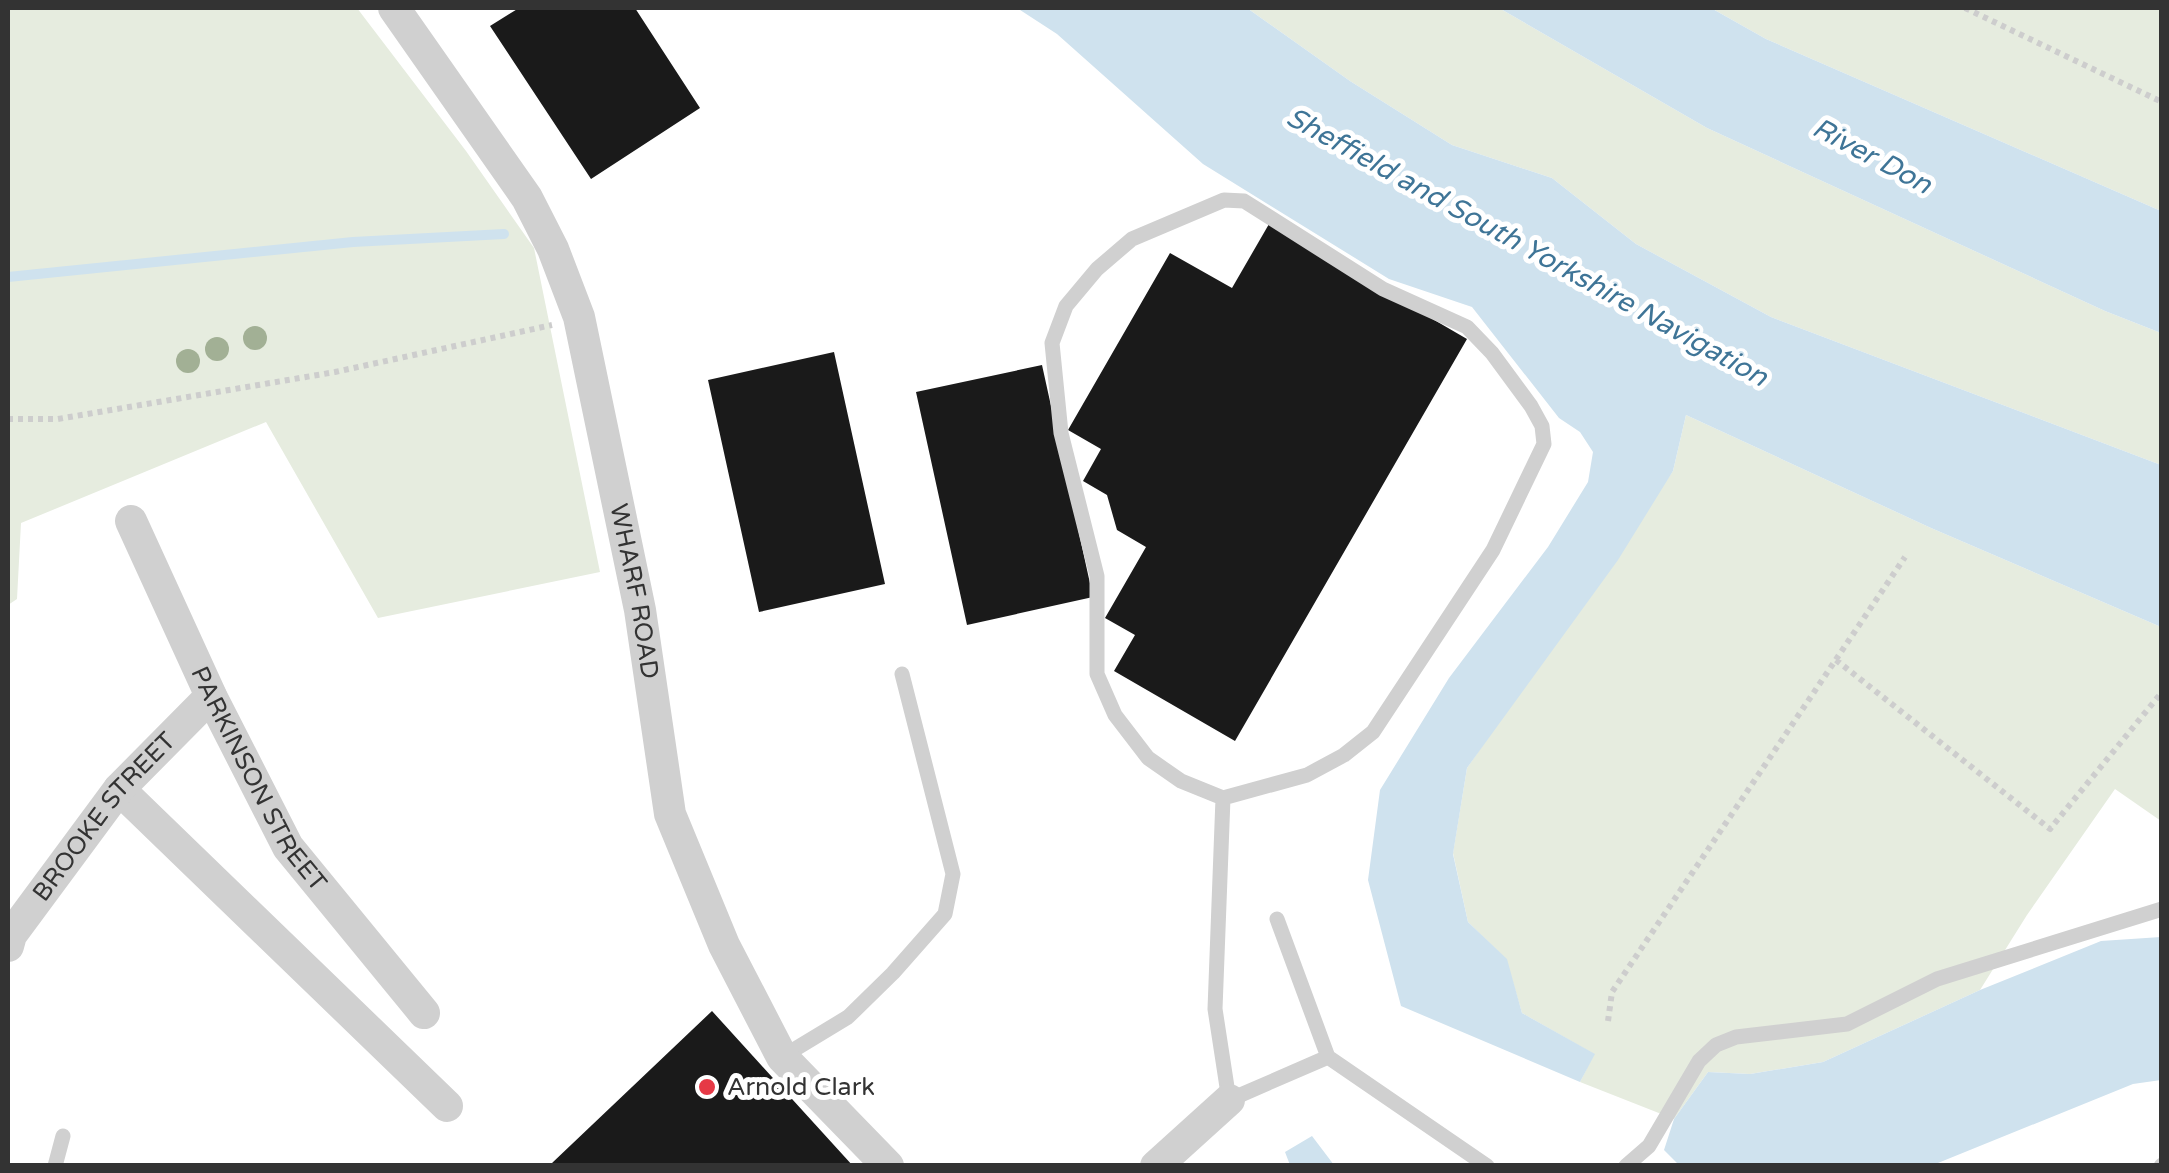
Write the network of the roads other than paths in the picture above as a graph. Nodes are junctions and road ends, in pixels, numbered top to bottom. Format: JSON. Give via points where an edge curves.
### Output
{"nodes":[{"id":1,"x":394,"y":8,"type":"edge"},
{"id":2,"x":131,"y":521,"type":"dead end"},
{"id":3,"x":902,"y":674,"type":"dead end"},
{"id":4,"x":211,"y":696,"type":"junction"},
{"id":5,"x":119,"y":790,"type":"junction"},
{"id":6,"x":1223,"y":798,"type":"junction"},
{"id":7,"x":2162,"y":909,"type":"edge"},
{"id":8,"x":1278,"y":919,"type":"dead end"},
{"id":9,"x":9,"y":938,"type":"edge"},
{"id":10,"x":424,"y":1013,"type":"dead end"},
{"id":11,"x":782,"y":1057,"type":"junction"},
{"id":12,"x":1328,"y":1057,"type":"junction"},
{"id":13,"x":1229,"y":1100,"type":"junction"},
{"id":14,"x":447,"y":1106,"type":"dead end"},
{"id":15,"x":62,"y":1136,"type":"dead end"},
{"id":16,"x":55,"y":1166,"type":"edge"},
{"id":17,"x":888,"y":1166,"type":"edge"},
{"id":18,"x":1156,"y":1166,"type":"edge"},
{"id":19,"x":1487,"y":1166,"type":"edge"},
{"id":20,"x":1626,"y":1166,"type":"edge"}],
"edges":[{"from":1,"to":11,"type":"street","name":"WHARF ROAD","via":[[527,198],[579,317],[640,610],[670,814],[724,945]]},
{"from":2,"to":4,"type":"street","name":"PARKINSON STREET"},
{"from":3,"to":11,"type":"lane","via":[[953,874],[945,914],[848,1017]]},
{"from":4,"to":5,"type":"street","name":"BROOKE STREET"},
{"from":4,"to":10,"type":"street","name":"PARKINSON STREET","via":[[288,847]]},
{"from":5,"to":9,"type":"street","name":"BROOKE STREET"},
{"from":5,"to":14,"type":"street"},
{"from":6,"to":6,"type":"lane","via":[[1307,775],[1373,732],[1493,550],[1544,444],[1531,406],[1467,327],[1383,288],[1244,201],[1224,200],[1132,238],[1066,306],[1052,343],[1061,433],[1098,576],[1097,674],[1115,715],[1148,758]]},
{"from":6,"to":13,"type":"lane","via":[[1215,1009]]},
{"from":7,"to":20,"type":"lane","via":[[1937,979],[1847,1024],[1736,1036],[1716,1045],[1699,1060],[1649,1146]]},
{"from":8,"to":12,"type":"lane"},
{"from":11,"to":17,"type":"street","name":"WHARF ROAD"},
{"from":12,"to":13,"type":"lane"},
{"from":12,"to":19,"type":"lane"},
{"from":13,"to":18,"type":"street"},
{"from":15,"to":16,"type":"lane"}]}
